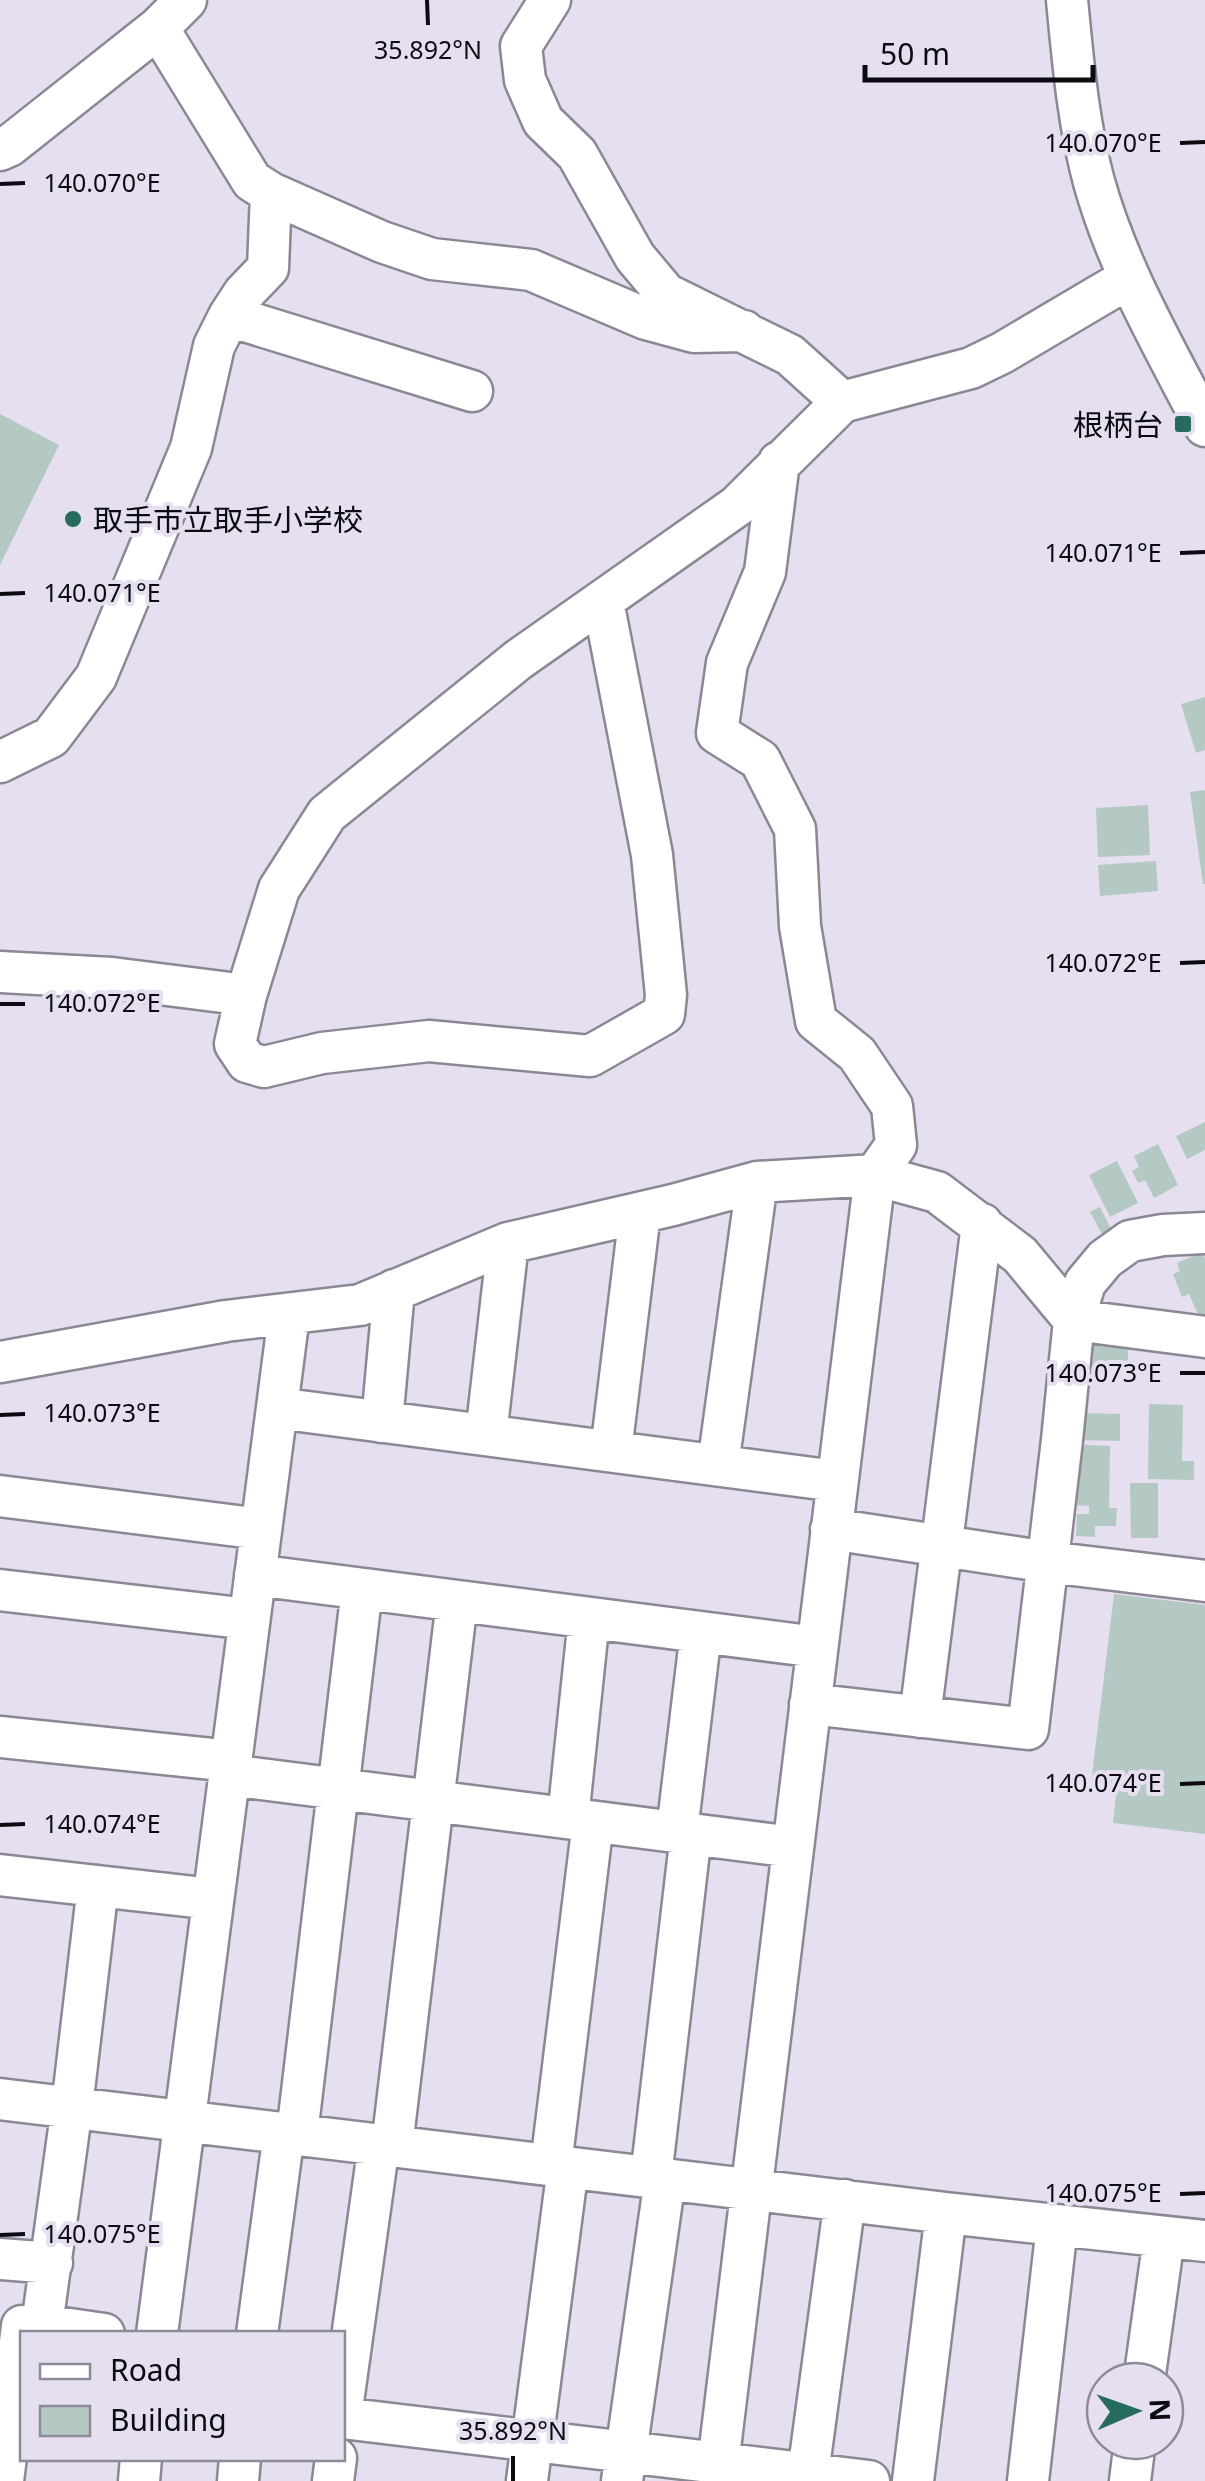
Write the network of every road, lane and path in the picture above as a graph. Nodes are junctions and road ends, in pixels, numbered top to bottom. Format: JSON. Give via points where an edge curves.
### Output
{"nodes":[{"id":1,"x":550,"y":0,"type":"edge"},
{"id":2,"x":1066,"y":0,"type":"edge"},
{"id":3,"x":172,"y":14,"type":"edge"},
{"id":4,"x":0,"y":150,"type":"edge"},
{"id":5,"x":271,"y":193,"type":"junction"},
{"id":6,"x":1129,"y":278,"type":"junction"},
{"id":7,"x":229,"y":316,"type":"junction"},
{"id":8,"x":744,"y":331,"type":"junction"},
{"id":9,"x":472,"y":391,"type":"dead end"},
{"id":10,"x":842,"y":402,"type":"junction"},
{"id":11,"x":1205,"y":426,"type":"edge"},
{"id":12,"x":779,"y":462,"type":"junction"},
{"id":13,"x":602,"y":601,"type":"junction"},
{"id":14,"x":0,"y":762,"type":"edge"},
{"id":15,"x":0,"y":972,"type":"edge"},
{"id":16,"x":246,"y":994,"type":"junction"},
{"id":17,"x":875,"y":1175,"type":"junction"},
{"id":18,"x":757,"y":1182,"type":"junction"},
{"id":19,"x":640,"y":1212,"type":"junction"},
{"id":20,"x":982,"y":1224,"type":"junction"},
{"id":21,"x":1205,"y":1233,"type":"edge"},
{"id":22,"x":508,"y":1244,"type":"junction"},
{"id":23,"x":394,"y":1290,"type":"junction"},
{"id":24,"x":289,"y":1315,"type":"junction"},
{"id":25,"x":1074,"y":1320,"type":"junction"},
{"id":26,"x":1205,"y":1337,"type":"edge"},
{"id":27,"x":0,"y":1362,"type":"edge"},
{"id":28,"x":277,"y":1408,"type":"junction"},
{"id":29,"x":382,"y":1422,"type":"junction"},
{"id":30,"x":486,"y":1435,"type":"junction"},
{"id":31,"x":611,"y":1452,"type":"junction"},
{"id":32,"x":718,"y":1466,"type":"junction"},
{"id":33,"x":836,"y":1481,"type":"junction"},
{"id":34,"x":0,"y":1496,"type":"edge"},
{"id":35,"x":261,"y":1529,"type":"junction"},
{"id":36,"x":831,"y":1529,"type":"junction"},
{"id":37,"x":940,"y":1546,"type":"junction"},
{"id":38,"x":1048,"y":1562,"type":"junction"},
{"id":39,"x":255,"y":1575,"type":"junction"},
{"id":40,"x":1205,"y":1581,"type":"edge"},
{"id":41,"x":362,"y":1589,"type":"junction"},
{"id":42,"x":0,"y":1590,"type":"edge"},
{"id":43,"x":456,"y":1601,"type":"junction"},
{"id":44,"x":589,"y":1618,"type":"junction"},
{"id":45,"x":250,"y":1619,"type":"junction"},
{"id":46,"x":701,"y":1632,"type":"junction"},
{"id":47,"x":816,"y":1647,"type":"junction"},
{"id":48,"x":810,"y":1704,"type":"junction"},
{"id":49,"x":920,"y":1717,"type":"junction"},
{"id":50,"x":0,"y":1737,"type":"edge"},
{"id":51,"x":230,"y":1768,"type":"junction"},
{"id":52,"x":338,"y":1789,"type":"junction"},
{"id":53,"x":432,"y":1801,"type":"junction"},
{"id":54,"x":581,"y":1820,"type":"junction"},
{"id":55,"x":684,"y":1833,"type":"junction"},
{"id":56,"x":793,"y":1847,"type":"junction"},
{"id":57,"x":0,"y":1874,"type":"edge"},
{"id":58,"x":98,"y":1886,"type":"junction"},
{"id":59,"x":214,"y":1898,"type":"junction"},
{"id":60,"x":0,"y":2099,"type":"edge"},
{"id":61,"x":72,"y":2107,"type":"junction"},
{"id":62,"x":184,"y":2121,"type":"junction"},
{"id":63,"x":290,"y":2134,"type":"junction"},
{"id":64,"x":385,"y":2145,"type":"junction"},
{"id":65,"x":559,"y":2166,"type":"junction"},
{"id":66,"x":658,"y":2178,"type":"junction"},
{"id":67,"x":751,"y":2189,"type":"junction"},
{"id":68,"x":846,"y":2200,"type":"junction"},
{"id":69,"x":946,"y":2212,"type":"junction"},
{"id":70,"x":1056,"y":2226,"type":"junction"},
{"id":71,"x":1164,"y":2238,"type":"junction"},
{"id":72,"x":1205,"y":2241,"type":"edge"},
{"id":73,"x":0,"y":2258,"type":"edge"},
{"id":74,"x":52,"y":2263,"type":"junction"},
{"id":75,"x":42,"y":2325,"type":"junction"},
{"id":76,"x":21,"y":2331,"type":"edge"},
{"id":77,"x":83,"y":2331,"type":"edge"},
{"id":78,"x":157,"y":2331,"type":"edge"},
{"id":79,"x":257,"y":2331,"type":"edge"},
{"id":80,"x":20,"y":2337,"type":"edge"},
{"id":81,"x":1147,"y":2361,"type":"edge"},
{"id":82,"x":345,"y":2391,"type":"edge"},
{"id":83,"x":6,"y":2412,"type":"edge"},
{"id":84,"x":345,"y":2418,"type":"edge"},
{"id":85,"x":532,"y":2440,"type":"junction"},
{"id":86,"x":624,"y":2466,"type":"edge"},
{"id":87,"x":718,"y":2472,"type":"edge"},
{"id":88,"x":807,"y":2477,"type":"edge"},
{"id":89,"x":3,"y":2481,"type":"edge"},
{"id":90,"x":527,"y":2481,"type":"edge"},
{"id":91,"x":869,"y":2481,"type":"edge"},
{"id":92,"x":912,"y":2481,"type":"edge"},
{"id":93,"x":1028,"y":2481,"type":"edge"}],
"edges":[{"from":1,"to":8,"type":"street","via":[[521,46],[543,121],[578,154],[635,258],[666,294]]},
{"from":2,"to":6,"type":"street","via":[[1094,182]]},
{"from":3,"to":4,"type":"street"},
{"from":3,"to":5,"type":"street","via":[[252,182]]},
{"from":5,"to":7,"type":"street","via":[[268,268]]},
{"from":5,"to":8,"type":"street","via":[[432,259],[531,270],[694,332]]},
{"from":6,"to":10,"type":"street","via":[[971,368]]},
{"from":6,"to":11,"type":"street"},
{"from":7,"to":9,"type":"street"},
{"from":7,"to":14,"type":"street","via":[[214,346],[191,448],[96,677],[51,737]]},
{"from":8,"to":10,"type":"street","via":[[790,354]]},
{"from":10,"to":12,"type":"street"},
{"from":12,"to":13,"type":"street","via":[[737,506]]},
{"from":12,"to":17,"type":"street","via":[[765,572],[727,663],[717,733],[760,760],[794,830],[816,1022],[857,1054],[892,1106],[896,1145]]},
{"from":13,"to":16,"type":"street","via":[[327,814],[280,889]]},
{"from":13,"to":16,"type":"street","via":[[652,855],[664,1014],[590,1056],[429,1041],[264,1067],[247,1062],[236,1044]]},
{"from":15,"to":16,"type":"street"},
{"from":17,"to":18,"type":"street"},
{"from":17,"to":20,"type":"street","via":[[937,1192]]},
{"from":17,"to":33,"type":"street"},
{"from":18,"to":19,"type":"street"},
{"from":18,"to":32,"type":"street"},
{"from":19,"to":22,"type":"street"},
{"from":19,"to":31,"type":"street"},
{"from":20,"to":25,"type":"street","via":[[1020,1255]]},
{"from":20,"to":37,"type":"street"},
{"from":21,"to":25,"type":"street","via":[[1130,1241],[1084,1283]]},
{"from":22,"to":23,"type":"street"},
{"from":22,"to":30,"type":"street"},
{"from":23,"to":24,"type":"street","via":[[360,1305]]},
{"from":23,"to":29,"type":"street"},
{"from":24,"to":27,"type":"street"},
{"from":24,"to":28,"type":"street"},
{"from":25,"to":26,"type":"street"},
{"from":25,"to":38,"type":"street"},
{"from":28,"to":29,"type":"street"},
{"from":28,"to":35,"type":"street"},
{"from":29,"to":30,"type":"street"},
{"from":30,"to":31,"type":"street"},
{"from":31,"to":32,"type":"street"},
{"from":32,"to":33,"type":"street"},
{"from":33,"to":36,"type":"street"},
{"from":34,"to":35,"type":"street"},
{"from":35,"to":39,"type":"street"},
{"from":36,"to":37,"type":"street"},
{"from":36,"to":47,"type":"street"},
{"from":37,"to":38,"type":"street"},
{"from":37,"to":49,"type":"street"},
{"from":38,"to":40,"type":"street"},
{"from":38,"to":49,"type":"street","via":[[1028,1730]]},
{"from":39,"to":41,"type":"street"},
{"from":39,"to":45,"type":"street"},
{"from":41,"to":43,"type":"street"},
{"from":41,"to":52,"type":"street"},
{"from":42,"to":45,"type":"street"},
{"from":43,"to":44,"type":"street"},
{"from":43,"to":53,"type":"street"},
{"from":44,"to":46,"type":"street"},
{"from":44,"to":54,"type":"street"},
{"from":45,"to":51,"type":"street"},
{"from":46,"to":47,"type":"street"},
{"from":46,"to":55,"type":"street"},
{"from":47,"to":48,"type":"street"},
{"from":48,"to":49,"type":"street"},
{"from":48,"to":56,"type":"street"},
{"from":50,"to":51,"type":"street"},
{"from":51,"to":52,"type":"street"},
{"from":51,"to":59,"type":"street"},
{"from":52,"to":53,"type":"street"},
{"from":52,"to":63,"type":"street"},
{"from":53,"to":54,"type":"street"},
{"from":53,"to":64,"type":"street"},
{"from":54,"to":55,"type":"street"},
{"from":54,"to":65,"type":"street"},
{"from":55,"to":56,"type":"street"},
{"from":55,"to":66,"type":"street"},
{"from":56,"to":67,"type":"street"},
{"from":57,"to":58,"type":"street"},
{"from":58,"to":59,"type":"street"},
{"from":58,"to":61,"type":"street"},
{"from":59,"to":62,"type":"street"},
{"from":60,"to":61,"type":"street"},
{"from":61,"to":62,"type":"street"},
{"from":61,"to":74,"type":"street"},
{"from":62,"to":63,"type":"street"},
{"from":62,"to":78,"type":"street"},
{"from":63,"to":64,"type":"street"},
{"from":63,"to":79,"type":"street"},
{"from":64,"to":65,"type":"street"},
{"from":64,"to":82,"type":"street"},
{"from":65,"to":66,"type":"street"},
{"from":65,"to":85,"type":"street"},
{"from":66,"to":67,"type":"street"},
{"from":66,"to":86,"type":"street"},
{"from":67,"to":68,"type":"street"},
{"from":67,"to":87,"type":"street"},
{"from":68,"to":69,"type":"street"},
{"from":68,"to":88,"type":"street"},
{"from":69,"to":70,"type":"street"},
{"from":69,"to":92,"type":"street"},
{"from":70,"to":71,"type":"street"},
{"from":70,"to":93,"type":"street"},
{"from":71,"to":72,"type":"street"},
{"from":71,"to":81,"type":"street"},
{"from":73,"to":74,"type":"street"},
{"from":74,"to":75,"type":"street"},
{"from":75,"to":76,"type":"street"},
{"from":75,"to":77,"type":"street"},
{"from":80,"to":83,"type":"street"},
{"from":83,"to":89,"type":"street"},
{"from":84,"to":85,"type":"street"},
{"from":85,"to":86,"type":"street"},
{"from":85,"to":90,"type":"street"},
{"from":86,"to":87,"type":"street"},
{"from":87,"to":88,"type":"street"},
{"from":88,"to":91,"type":"street"}]}
